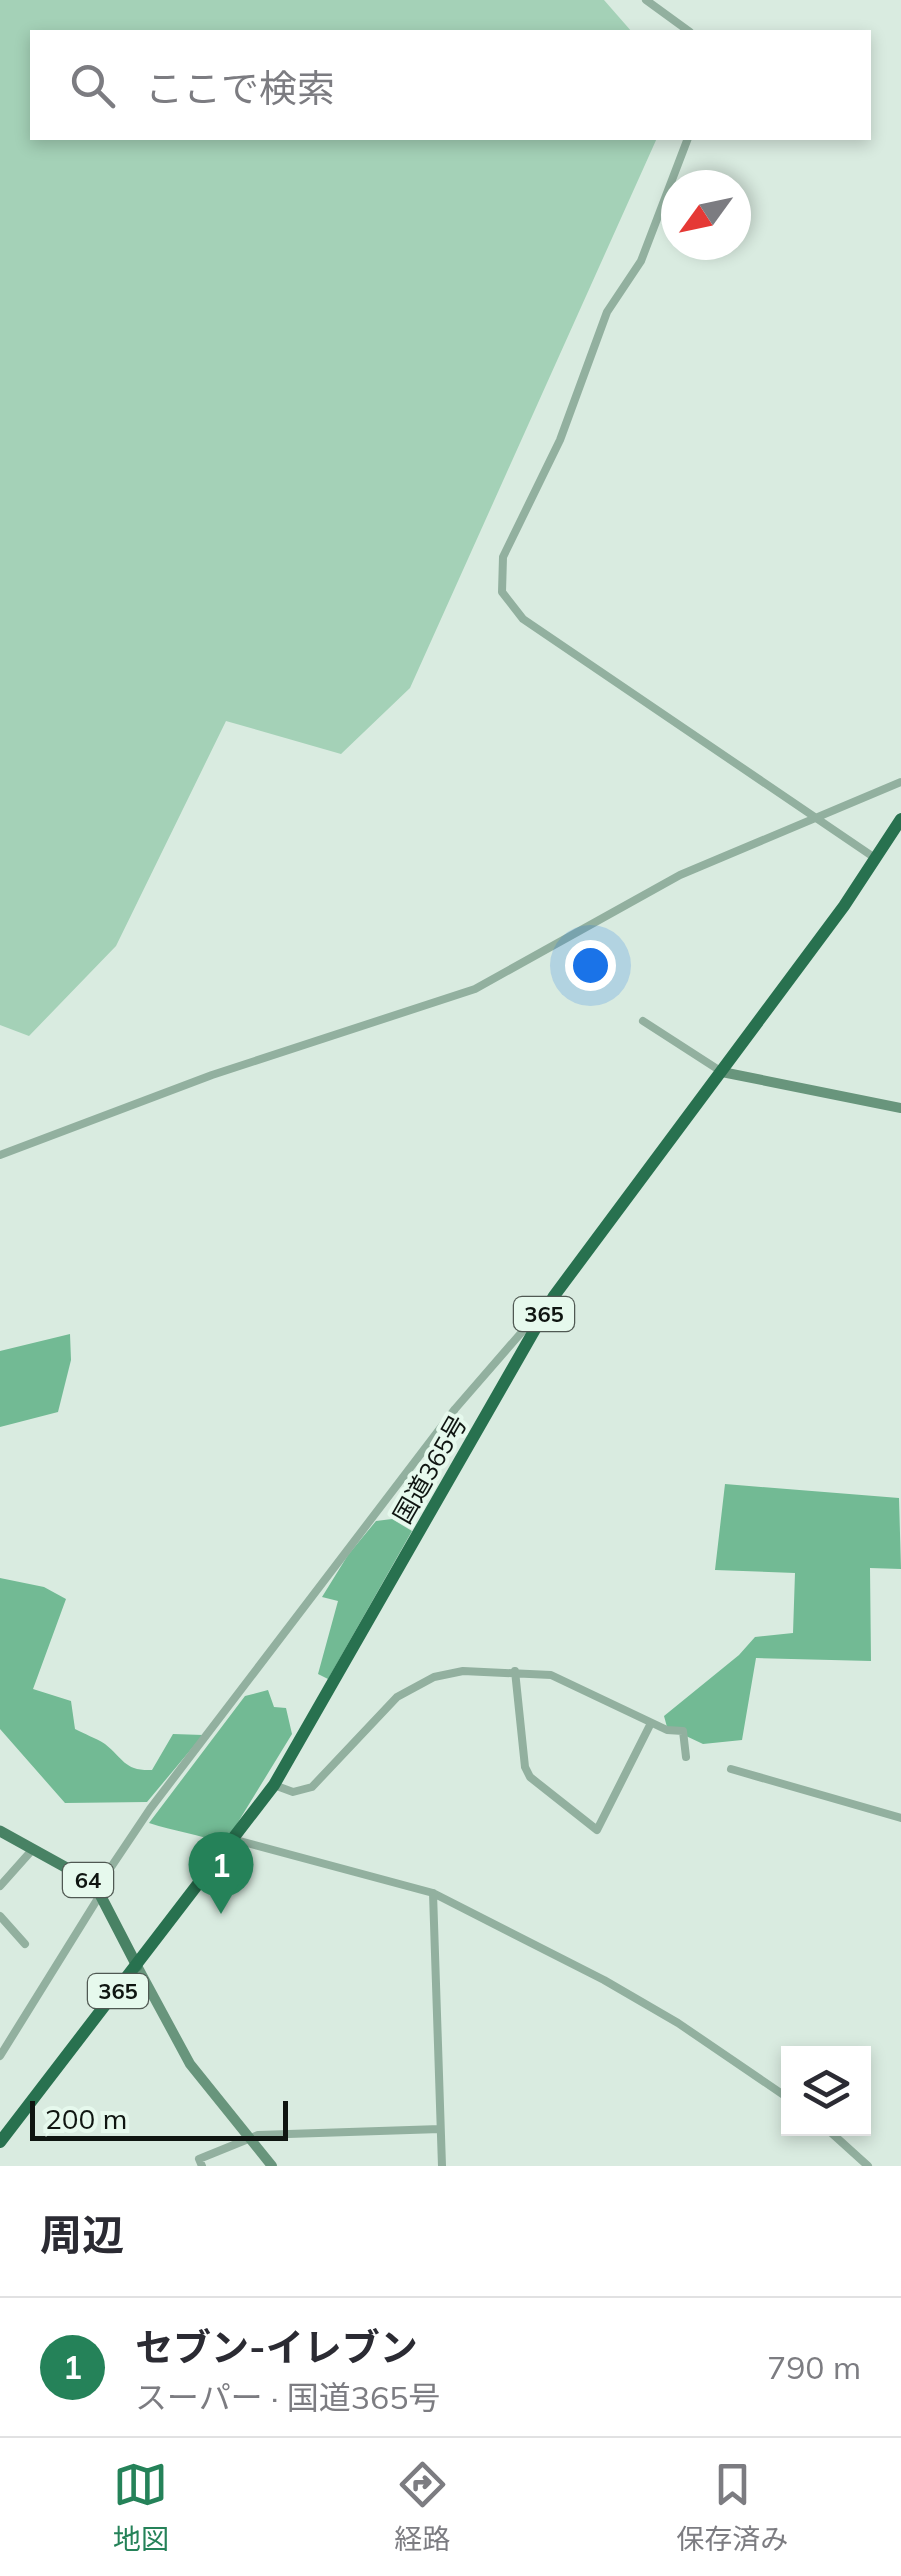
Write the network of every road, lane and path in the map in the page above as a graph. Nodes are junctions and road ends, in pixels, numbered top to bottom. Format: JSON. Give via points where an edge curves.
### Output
{"nodes":[{"id":1,"x":646,"y":0,"type":"edge"},
{"id":2,"x":687,"y":30,"type":"edge"},
{"id":3,"x":687,"y":140,"type":"edge"},
{"id":4,"x":901,"y":782,"type":"edge"},
{"id":5,"x":816,"y":817,"type":"junction"},
{"id":6,"x":901,"y":819,"type":"edge"},
{"id":7,"x":875,"y":858,"type":"junction"},
{"id":8,"x":643,"y":1021,"type":"dead end"},
{"id":9,"x":722,"y":1072,"type":"junction"},
{"id":10,"x":901,"y":1108,"type":"edge"},
{"id":11,"x":0,"y":1155,"type":"edge"},
{"id":12,"x":554,"y":1296,"type":"junction"},
{"id":13,"x":516,"y":1671,"type":"junction"},
{"id":14,"x":651,"y":1723,"type":"junction"},
{"id":15,"x":686,"y":1757,"type":"dead end"},
{"id":16,"x":731,"y":1769,"type":"dead end"},
{"id":17,"x":274,"y":1785,"type":"junction"},
{"id":18,"x":901,"y":1818,"type":"edge"},
{"id":19,"x":0,"y":1831,"type":"edge"},
{"id":20,"x":236,"y":1840,"type":"junction"},
{"id":21,"x":33,"y":1849,"type":"junction"},
{"id":22,"x":0,"y":1886,"type":"edge"},
{"id":23,"x":99,"y":1891,"type":"junction"},
{"id":24,"x":433,"y":1893,"type":"junction"},
{"id":25,"x":0,"y":1916,"type":"edge"},
{"id":26,"x":25,"y":1944,"type":"dead end"},
{"id":27,"x":137,"y":1966,"type":"junction"},
{"id":28,"x":0,"y":2034,"type":"edge"},
{"id":29,"x":7,"y":2046,"type":"junction"},
{"id":30,"x":0,"y":2056,"type":"edge"},
{"id":31,"x":781,"y":2093,"type":"edge"},
{"id":32,"x":440,"y":2129,"type":"junction"},
{"id":33,"x":835,"y":2136,"type":"edge"},
{"id":34,"x":250,"y":2139,"type":"junction"},
{"id":35,"x":0,"y":2142,"type":"edge"},
{"id":36,"x":202,"y":2166,"type":"edge"},
{"id":37,"x":272,"y":2166,"type":"edge"},
{"id":38,"x":442,"y":2166,"type":"edge"},
{"id":39,"x":868,"y":2166,"type":"edge"}],
"edges":[{"from":1,"to":2,"type":"street"},
{"from":3,"to":5,"type":"street","via":[[641,261],[606,312],[560,440],[502,557],[502,592],[523,620]]},
{"from":4,"to":5,"type":"street"},
{"from":5,"to":7,"type":"street"},
{"from":5,"to":11,"type":"street","via":[[680,875],[475,990],[212,1075]]},
{"from":6,"to":7,"type":"highway","name":"国道365号","number":"365"},
{"from":7,"to":9,"type":"highway","name":"国道365号","number":"365"},
{"from":8,"to":9,"type":"street"},
{"from":9,"to":10,"type":"main road"},
{"from":9,"to":12,"type":"highway","name":"国道365号","number":"365"},
{"from":12,"to":17,"type":"highway","name":"国道365号","number":"365"},
{"from":12,"to":23,"type":"street","via":[[455,1409],[150,1810]]},
{"from":13,"to":14,"type":"street","via":[[551,1675]]},
{"from":13,"to":14,"type":"street","via":[[530,1777],[596,1830]]},
{"from":13,"to":17,"type":"street","via":[[463,1670],[414,1686],[312,1787],[293,1792]]},
{"from":14,"to":15,"type":"street","via":[[683,1731]]},
{"from":16,"to":18,"type":"street"},
{"from":17,"to":20,"type":"highway","name":"国道365号","number":"365"},
{"from":19,"to":21,"type":"main road","number":"64"},
{"from":20,"to":24,"type":"street"},
{"from":20,"to":27,"type":"highway","name":"国道365号","number":"365"},
{"from":21,"to":22,"type":"street"},
{"from":21,"to":23,"type":"main road","number":"64"},
{"from":23,"to":27,"type":"main road","number":"64"},
{"from":23,"to":29,"type":"street"},
{"from":24,"to":31,"type":"street","via":[[604,1980]]},
{"from":24,"to":32,"type":"street"},
{"from":25,"to":26,"type":"street"},
{"from":27,"to":34,"type":"main road","via":[[190,2064]]},
{"from":27,"to":35,"type":"highway","name":"国道365号","number":"365"},
{"from":28,"to":29,"type":"street"},
{"from":29,"to":30,"type":"street"},
{"from":32,"to":34,"type":"street"},
{"from":32,"to":38,"type":"street"},
{"from":33,"to":39,"type":"street"},
{"from":34,"to":36,"type":"street","via":[[200,2159]]},
{"from":34,"to":37,"type":"main road"}]}
